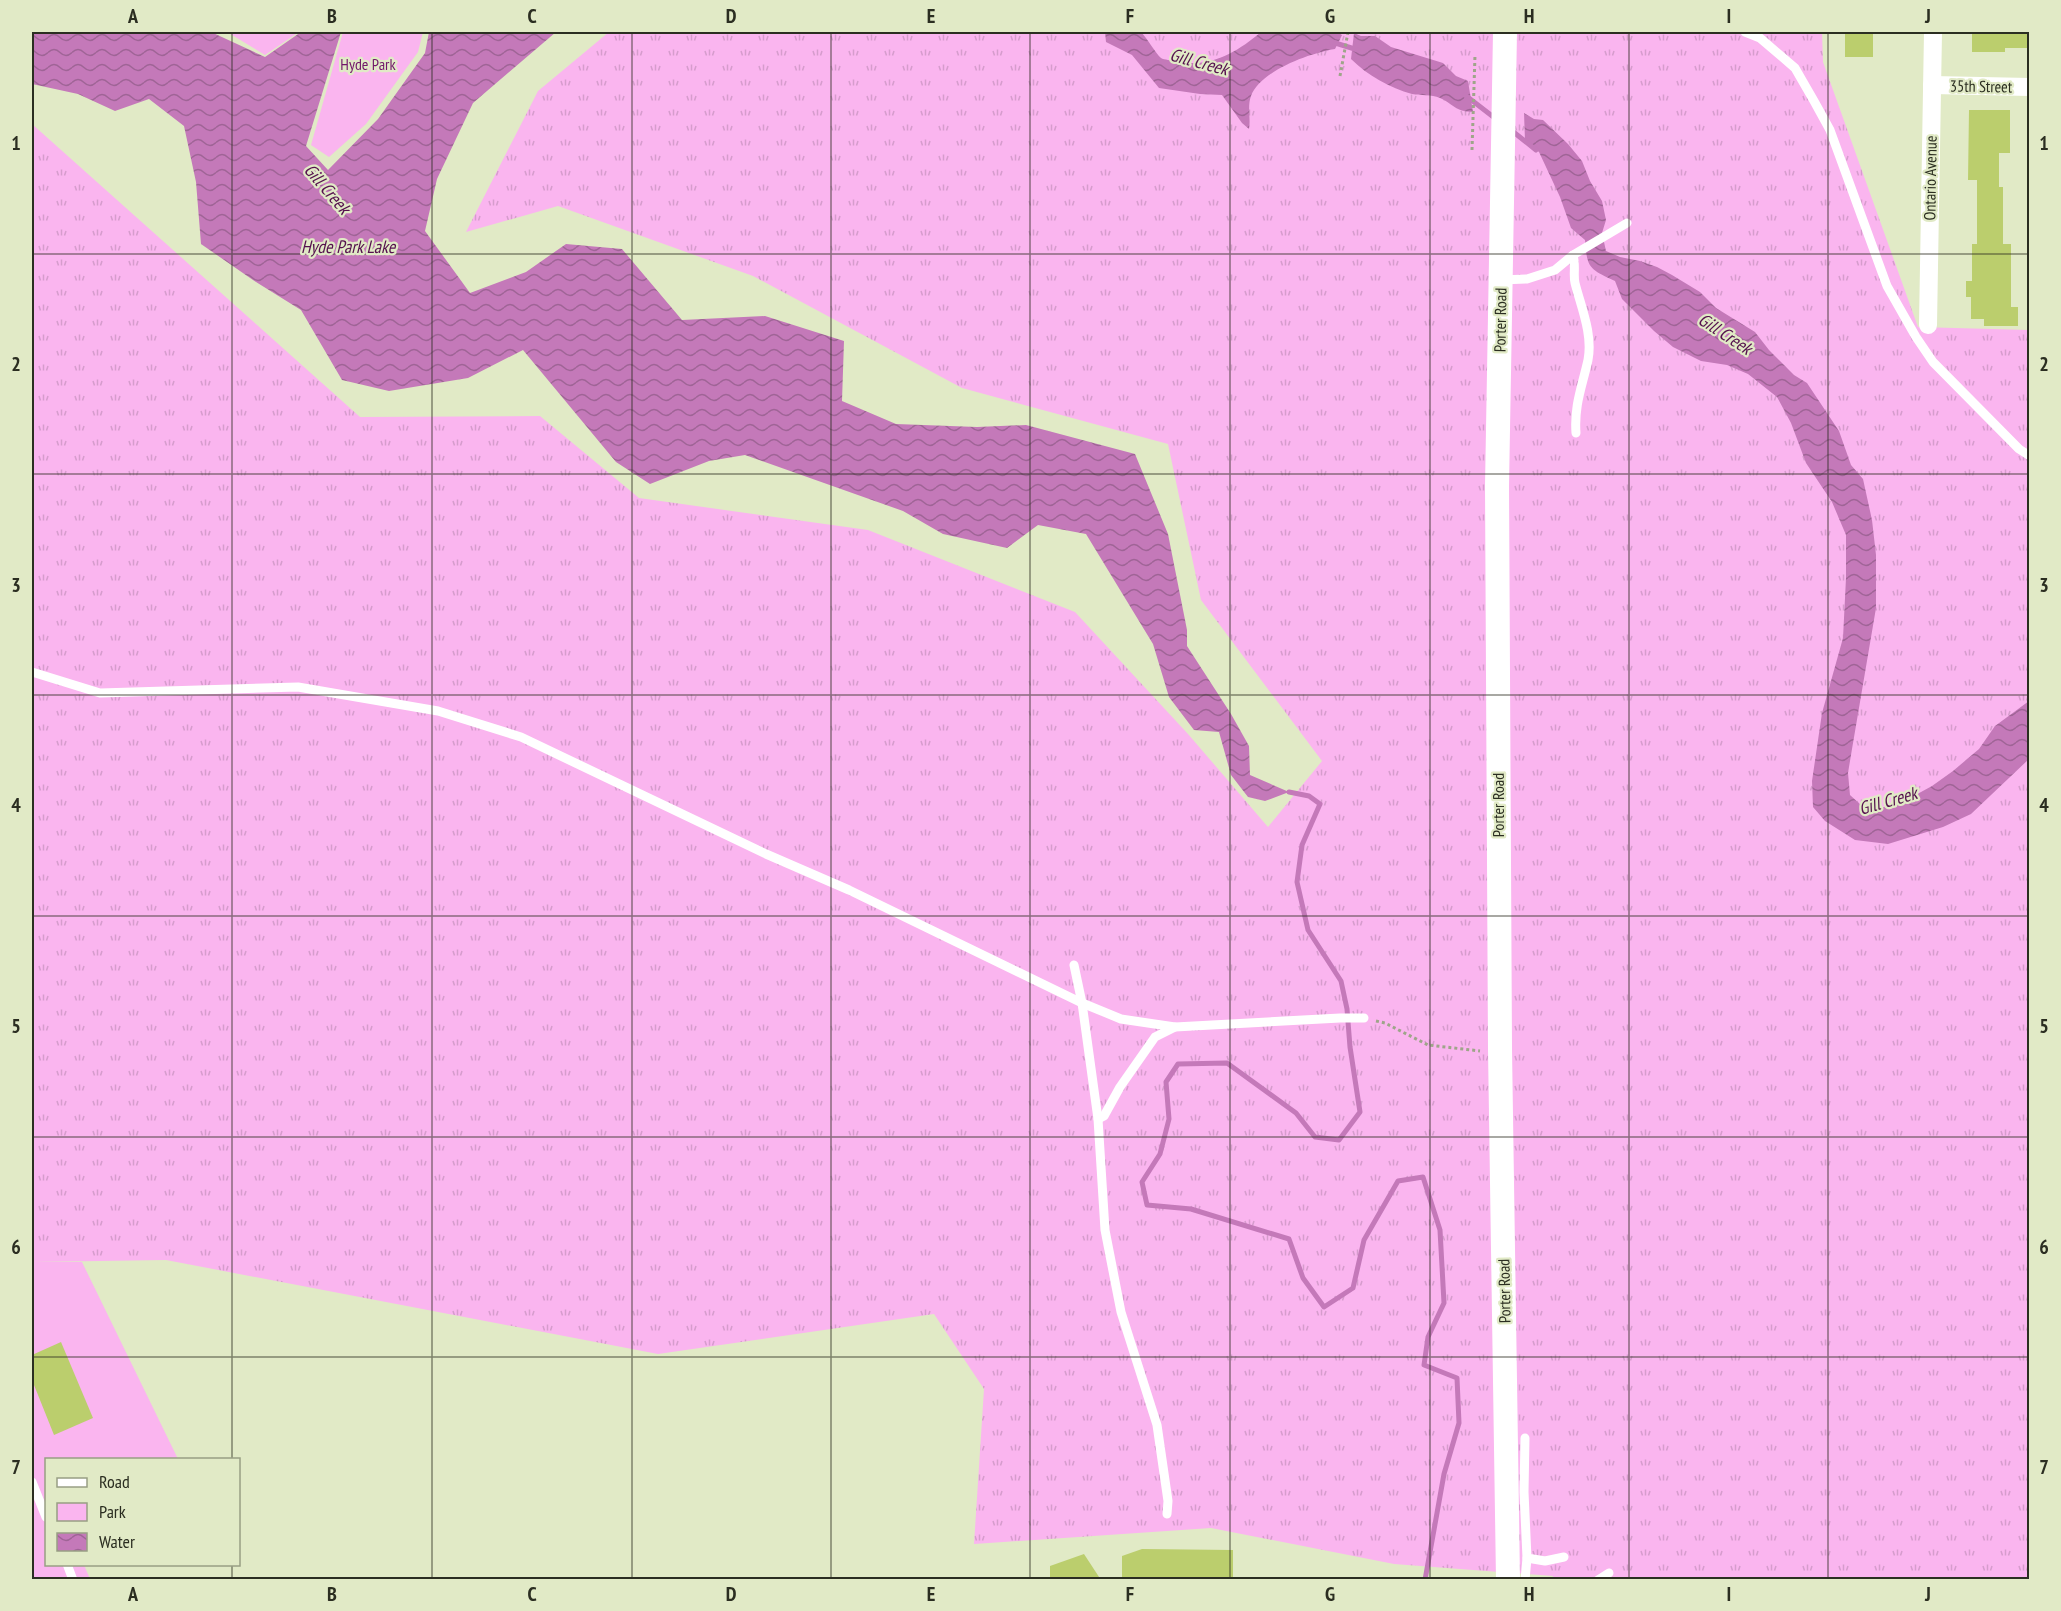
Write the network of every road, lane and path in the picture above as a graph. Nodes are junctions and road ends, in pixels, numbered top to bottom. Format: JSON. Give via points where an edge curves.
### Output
{"nodes":[{"id":1,"x":1348,"y":32,"type":"edge"},
{"id":2,"x":1505,"y":32,"type":"edge"},
{"id":3,"x":1746,"y":32,"type":"edge"},
{"id":4,"x":1933,"y":32,"type":"edge"},
{"id":5,"x":1474,"y":55,"type":"dead end"},
{"id":6,"x":1340,"y":76,"type":"dead end"},
{"id":7,"x":1932,"y":85,"type":"junction"},
{"id":8,"x":2030,"y":87,"type":"edge"},
{"id":9,"x":1472,"y":150,"type":"dead end"},
{"id":10,"x":1627,"y":223,"type":"dead end"},
{"id":11,"x":1573,"y":255,"type":"junction"},
{"id":12,"x":1501,"y":280,"type":"junction"},
{"id":13,"x":1928,"y":325,"type":"dead end"},
{"id":14,"x":1576,"y":434,"type":"dead end"},
{"id":15,"x":2030,"y":456,"type":"edge"},
{"id":16,"x":32,"y":672,"type":"edge"},
{"id":17,"x":1074,"y":965,"type":"dead end"},
{"id":18,"x":1082,"y":1004,"type":"junction"},
{"id":19,"x":1365,"y":1018,"type":"joint"},
{"id":20,"x":1175,"y":1027,"type":"junction"},
{"id":21,"x":1500,"y":1050,"type":"junction"},
{"id":22,"x":1098,"y":1119,"type":"junction"},
{"id":23,"x":1525,"y":1438,"type":"dead end"},
{"id":24,"x":32,"y":1482,"type":"edge"},
{"id":25,"x":45,"y":1514,"type":"edge"},
{"id":26,"x":1167,"y":1515,"type":"dead end"},
{"id":27,"x":1564,"y":1557,"type":"dead end"},
{"id":28,"x":1527,"y":1558,"type":"junction"},
{"id":29,"x":1609,"y":1573,"type":"dead end"},
{"id":30,"x":1508,"y":1580,"type":"edge"},
{"id":31,"x":1525,"y":1580,"type":"edge"},
{"id":32,"x":1598,"y":1580,"type":"edge"}],
"edges":[{"from":1,"to":6,"type":"path"},
{"from":2,"to":12,"type":"main road","name":"Porter Road"},
{"from":3,"to":15,"type":"lane","via":[[1760,38],[1795,68],[1814,101],[1830,130],[1887,286],[1916,337],[1933,362]]},
{"from":4,"to":7,"type":"street","name":"Ontario Avenue"},
{"from":5,"to":9,"type":"path"},
{"from":7,"to":8,"type":"street","name":"35th Street"},
{"from":7,"to":13,"type":"street","name":"Ontario Avenue"},
{"from":10,"to":11,"type":"lane"},
{"from":11,"to":12,"type":"lane","via":[[1556,270],[1527,279]]},
{"from":11,"to":14,"type":"lane","via":[[1574,280],[1588,341]]},
{"from":12,"to":21,"type":"main road","name":"Porter Road","via":[[1497,486]]},
{"from":16,"to":18,"type":"lane","via":[[100,693],[298,687],[438,711],[510,734],[849,890]]},
{"from":17,"to":18,"type":"lane"},
{"from":18,"to":20,"type":"lane","via":[[1121,1019]]},
{"from":18,"to":22,"type":"lane"},
{"from":19,"to":20,"type":"lane"},
{"from":19,"to":21,"type":"path","via":[[1385,1023],[1428,1045]]},
{"from":20,"to":22,"type":"lane","via":[[1155,1037],[1104,1116]]},
{"from":21,"to":30,"type":"main road","name":"Porter Road"},
{"from":22,"to":26,"type":"lane","via":[[1105,1230],[1121,1312],[1157,1425]]},
{"from":23,"to":28,"type":"lane"},
{"from":24,"to":25,"type":"lane"},
{"from":27,"to":28,"type":"lane","via":[[1545,1561]]},
{"from":28,"to":31,"type":"lane"},
{"from":29,"to":32,"type":"lane"}]}
